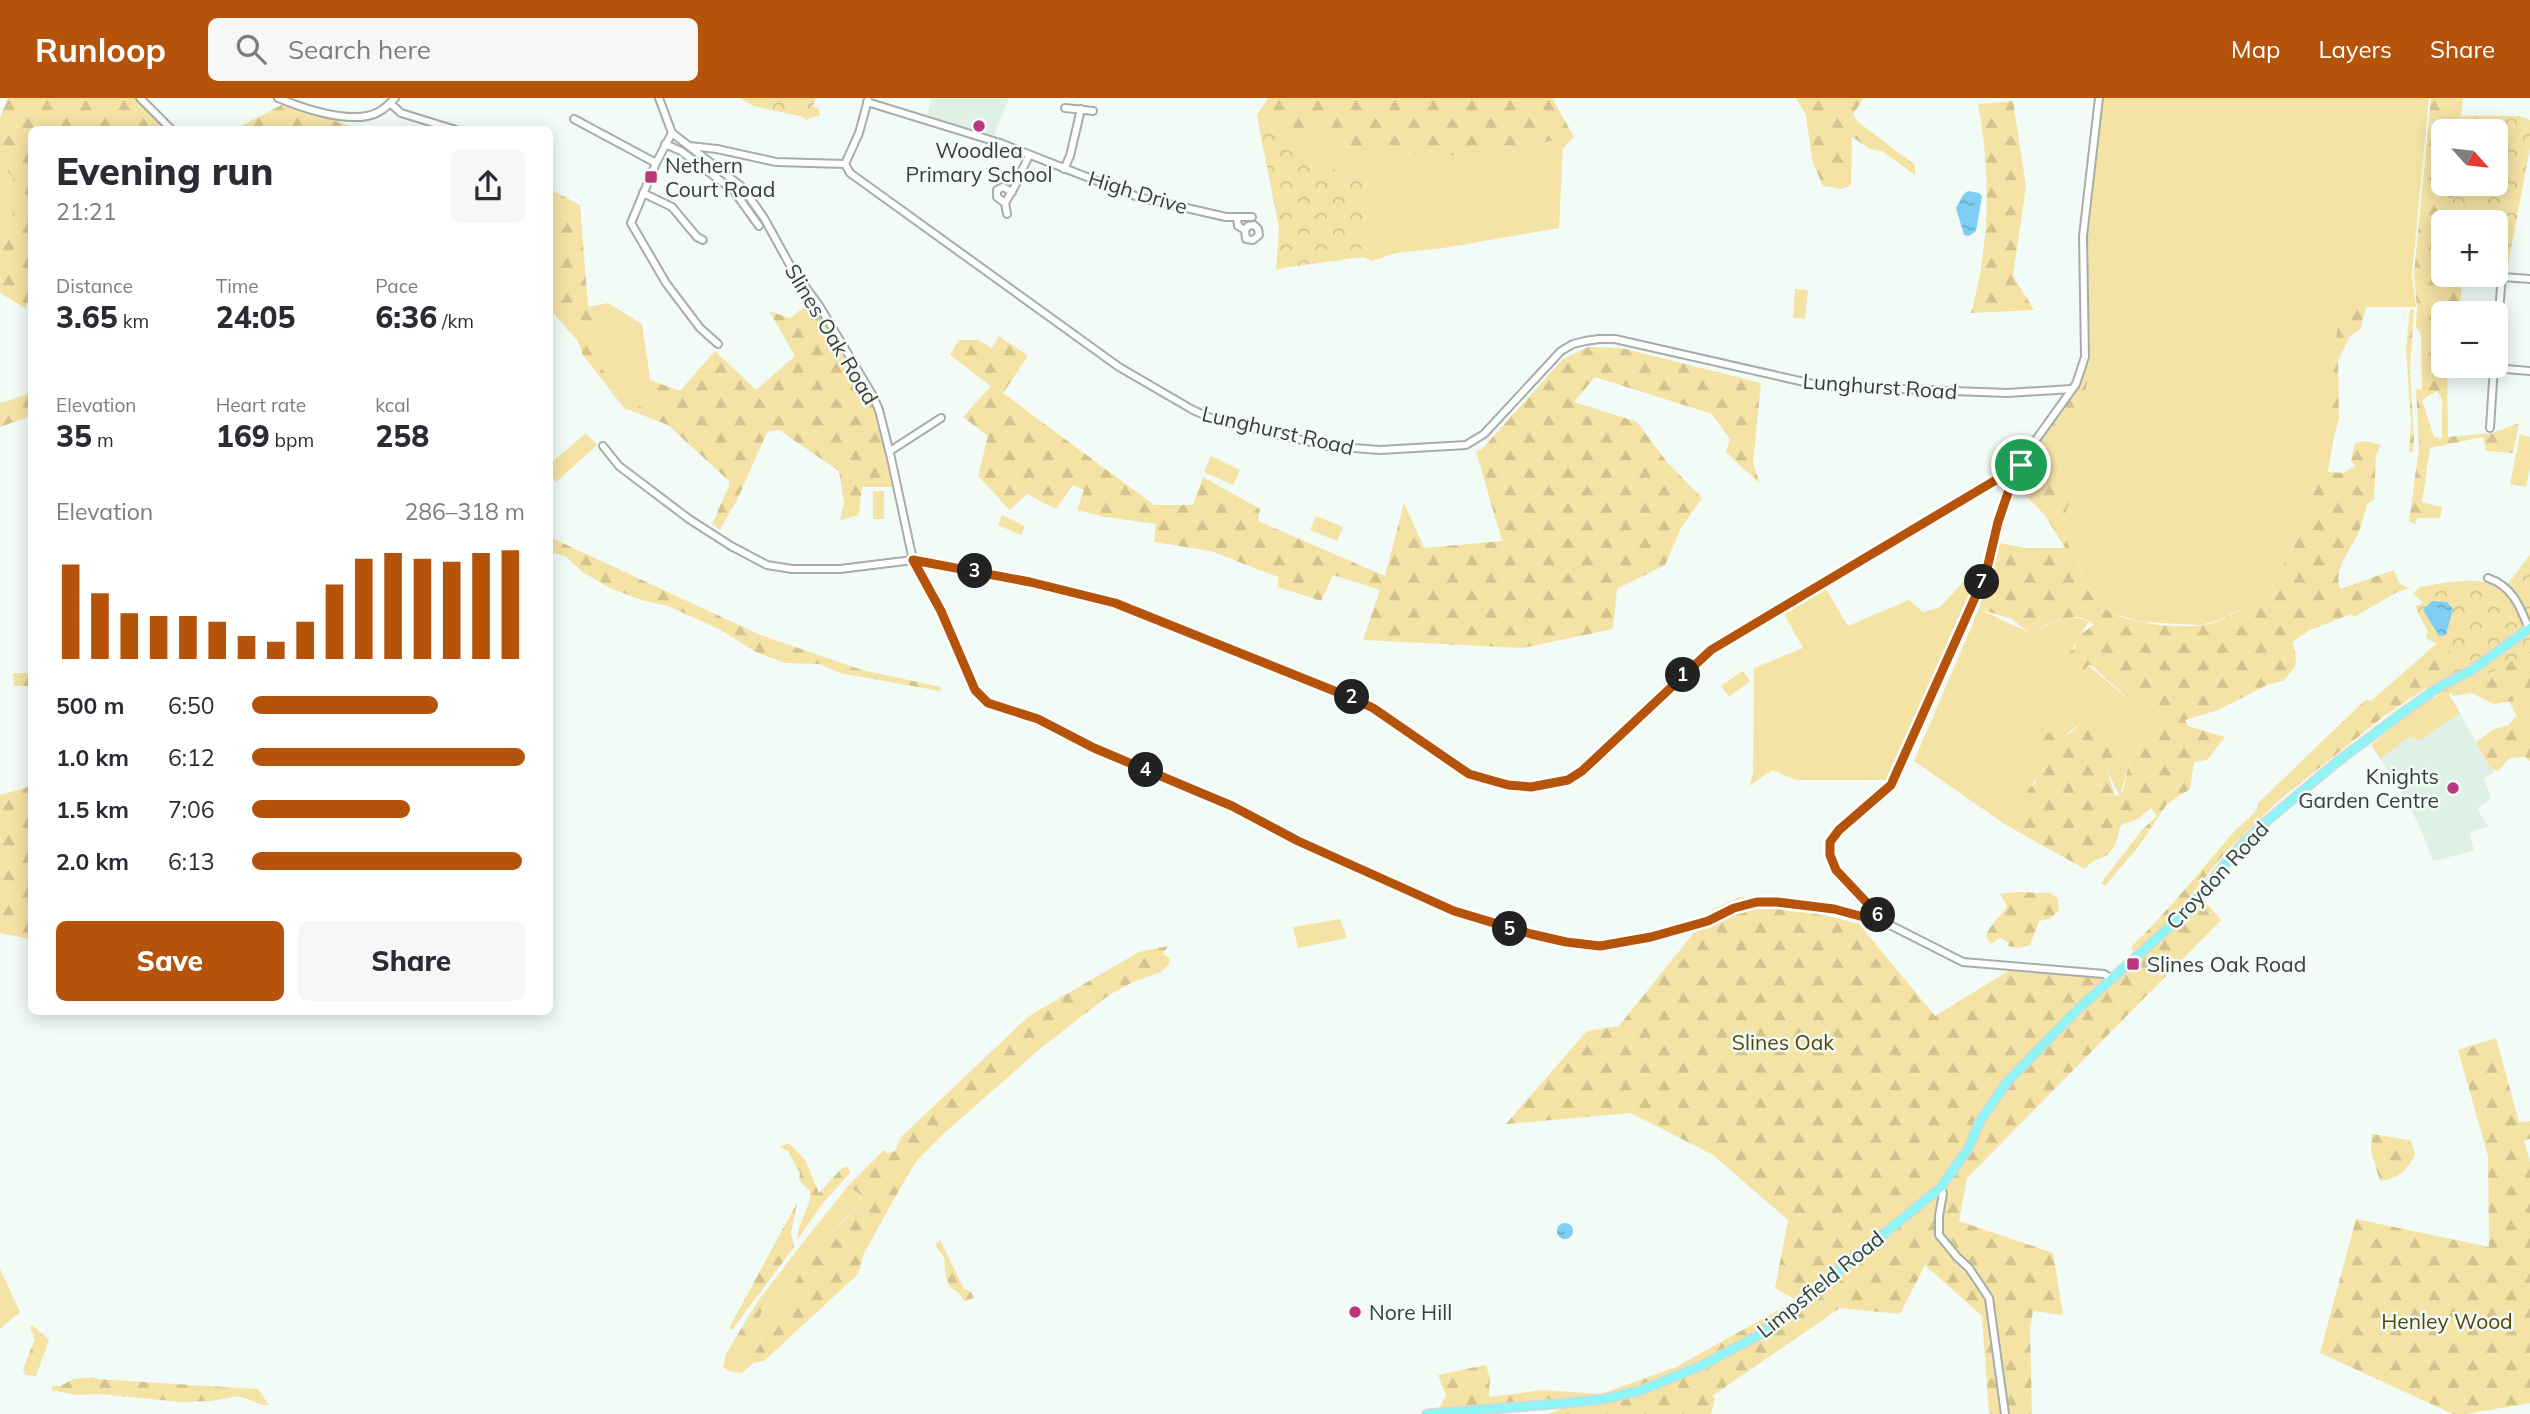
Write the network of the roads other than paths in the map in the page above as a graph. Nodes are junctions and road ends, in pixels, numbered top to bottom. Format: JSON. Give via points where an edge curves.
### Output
{"nodes":[{"id":1,"x":140,"y":98,"type":"edge"},
{"id":2,"x":278,"y":98,"type":"edge"},
{"id":3,"x":659,"y":98,"type":"edge"},
{"id":4,"x":2099,"y":98,"type":"edge"},
{"id":5,"x":868,"y":100,"type":"edge"},
{"id":6,"x":393,"y":101,"type":"edge"},
{"id":7,"x":1065,"y":108,"type":"dead end"},
{"id":8,"x":1081,"y":110,"type":"junction"},
{"id":9,"x":1093,"y":111,"type":"dead end"},
{"id":10,"x":574,"y":119,"type":"dead end"},
{"id":11,"x":168,"y":126,"type":"edge"},
{"id":12,"x":443,"y":126,"type":"edge"},
{"id":13,"x":672,"y":133,"type":"junction"},
{"id":14,"x":666,"y":144,"type":"junction"},
{"id":15,"x":686,"y":146,"type":"junction"},
{"id":16,"x":1029,"y":155,"type":"junction"},
{"id":17,"x":656,"y":163,"type":"junction"},
{"id":18,"x":845,"y":164,"type":"junction"},
{"id":19,"x":1064,"y":169,"type":"junction"},
{"id":20,"x":1012,"y":192,"type":"junction"},
{"id":21,"x":643,"y":193,"type":"junction"},
{"id":22,"x":1005,"y":203,"type":"junction"},
{"id":23,"x":1007,"y":214,"type":"dead end"},
{"id":24,"x":1252,"y":217,"type":"dead end"},
{"id":25,"x":1237,"y":218,"type":"junction"},
{"id":26,"x":759,"y":226,"type":"dead end"},
{"id":27,"x":1244,"y":230,"type":"dead end"},
{"id":28,"x":703,"y":240,"type":"dead end"},
{"id":29,"x":2508,"y":277,"type":"edge"},
{"id":30,"x":2530,"y":279,"type":"edge"},
{"id":31,"x":718,"y":344,"type":"dead end"},
{"id":32,"x":2508,"y":369,"type":"edge"},
{"id":33,"x":2530,"y":371,"type":"edge"},
{"id":34,"x":2492,"y":378,"type":"edge"},
{"id":35,"x":2072,"y":389,"type":"junction"},
{"id":36,"x":941,"y":418,"type":"dead end"},
{"id":37,"x":2490,"y":428,"type":"dead end"},
{"id":38,"x":603,"y":446,"type":"dead end"},
{"id":39,"x":890,"y":451,"type":"junction"},
{"id":40,"x":2021,"y":465,"type":"junction"},
{"id":41,"x":913,"y":560,"type":"junction"},
{"id":42,"x":2488,"y":578,"type":"dead end"},
{"id":43,"x":2529,"y":628,"type":"edge"},
{"id":44,"x":1873,"y":916,"type":"junction"},
{"id":45,"x":2112,"y":979,"type":"junction"},
{"id":46,"x":1940,"y":1188,"type":"junction"},
{"id":47,"x":1427,"y":1414,"type":"edge"},
{"id":48,"x":2005,"y":1414,"type":"edge"}],
"edges":[{"from":1,"to":11,"type":"street"},
{"from":2,"to":6,"type":"street","via":[[325,113],[366,117]]},
{"from":3,"to":13,"type":"street","name":"Slines Oak Road"},
{"from":4,"to":35,"type":"street","via":[[2083,236],[2085,357]]},
{"from":5,"to":16,"type":"street","name":"High Drive"},
{"from":5,"to":18,"type":"street"},
{"from":6,"to":12,"type":"street","via":[[401,113]]},
{"from":7,"to":8,"type":"street"},
{"from":8,"to":9,"type":"street"},
{"from":8,"to":19,"type":"street"},
{"from":10,"to":17,"type":"street"},
{"from":13,"to":14,"type":"street"},
{"from":13,"to":15,"type":"street","name":"Slines Oak Road"},
{"from":14,"to":17,"type":"street"},
{"from":14,"to":26,"type":"street","via":[[734,191]]},
{"from":15,"to":18,"type":"street","via":[[776,162]]},
{"from":15,"to":39,"type":"street","name":"Slines Oak Road","via":[[742,187],[764,218],[873,396]]},
{"from":16,"to":19,"type":"street","name":"High Drive"},
{"from":16,"to":20,"type":"street"},
{"from":17,"to":21,"type":"street"},
{"from":18,"to":35,"type":"street","name":"Lunghurst Road","via":[[850,173],[899,210],[1152,387],[1213,419],[1327,446],[1380,450],[1466,445],[1484,434],[1562,352],[1573,344],[1599,339],[1822,386],[2000,393]]},
{"from":19,"to":25,"type":"street","name":"High Drive","via":[[1138,197]]},
{"from":20,"to":22,"type":"street"},
{"from":20,"to":22,"type":"street","via":[[1003,187],[997,190],[997,197]]},
{"from":21,"to":28,"type":"street","via":[[672,207]]},
{"from":21,"to":31,"type":"street","via":[[633,228],[666,284],[699,328]]},
{"from":22,"to":23,"type":"street"},
{"from":24,"to":25,"type":"street","name":"High Drive"},
{"from":25,"to":27,"type":"street"},
{"from":29,"to":30,"type":"street"},
{"from":32,"to":33,"type":"street"},
{"from":34,"to":37,"type":"street"},
{"from":35,"to":40,"type":"street"},
{"from":36,"to":39,"type":"street"},
{"from":38,"to":41,"type":"street","via":[[619,466],[689,519],[767,565],[840,569]]},
{"from":39,"to":41,"type":"street","name":"Slines Oak Road"},
{"from":40,"to":41,"type":"street","via":[[1711,650],[1582,771],[1568,780],[1542,786],[1508,785],[1469,774],[1359,701],[1115,603]]},
{"from":40,"to":44,"type":"street","via":[[1998,522],[1986,573],[1891,785],[1830,842],[1836,870]]},
{"from":41,"to":44,"type":"street","name":"Slines Oak Road","via":[[975,690],[988,703],[1038,719],[1454,911],[1531,934],[1600,946],[1708,921],[1757,902]]},
{"from":42,"to":43,"type":"street","via":[[2511,592]]},
{"from":43,"to":45,"type":"main road","name":"Croydon Road","via":[[2405,711],[2262,825],[2186,912]]},
{"from":44,"to":45,"type":"street","name":"Slines Oak Road","via":[[1964,962]]},
{"from":45,"to":46,"type":"main road","name":"Limpsfield Road","via":[[2007,1082]]},
{"from":46,"to":47,"type":"main road","name":"Limpsfield Road","via":[[1761,1334],[1673,1379],[1605,1399]]},
{"from":46,"to":48,"type":"street","via":[[1939,1235],[1989,1298]]}]}
